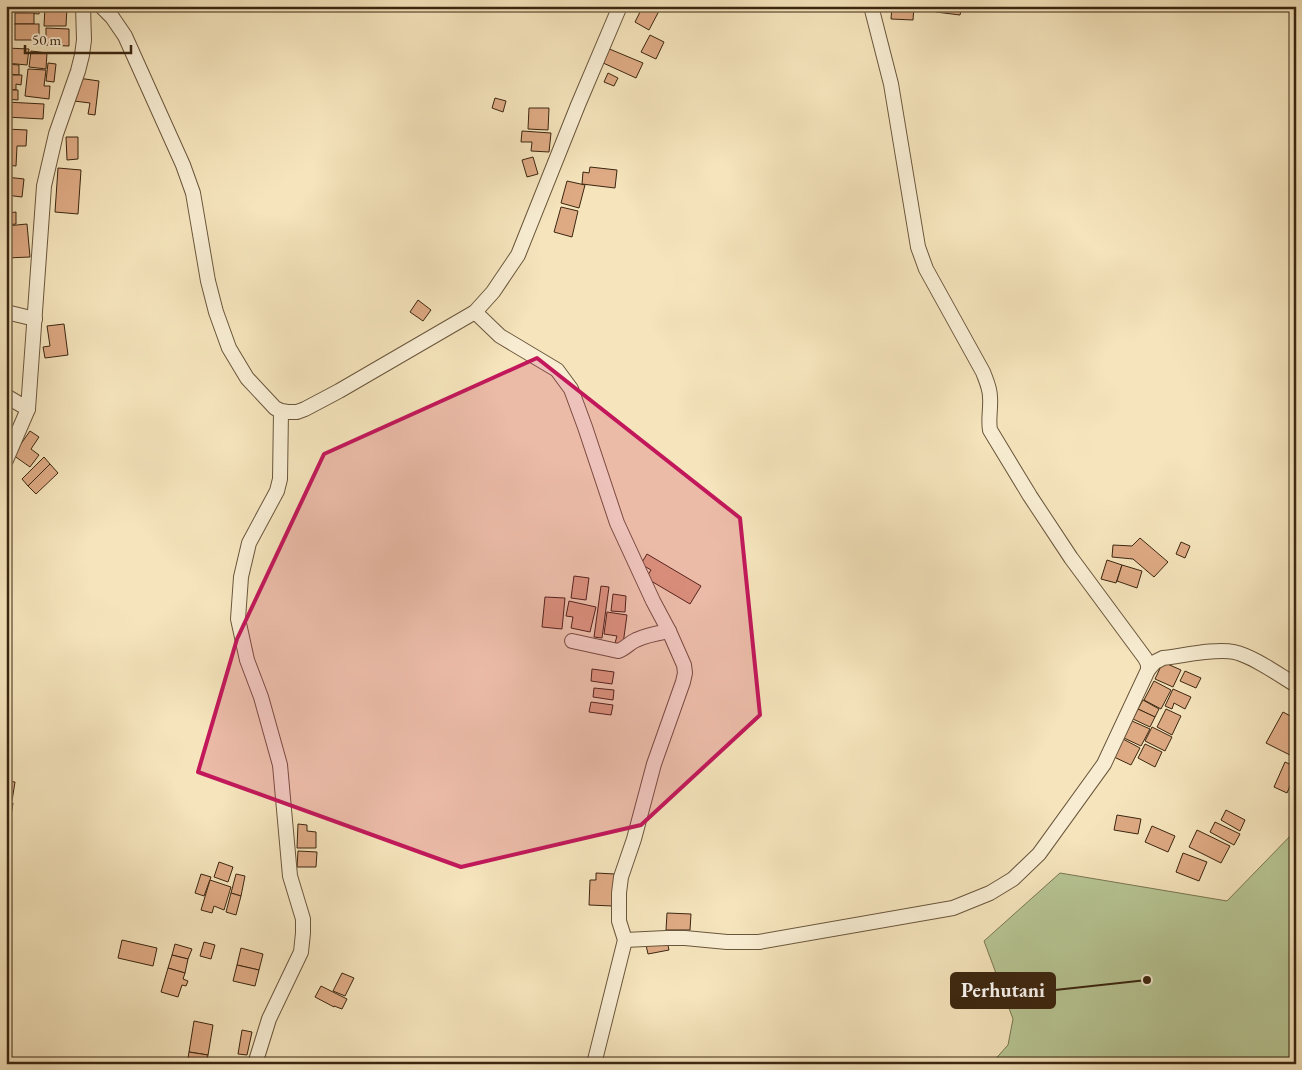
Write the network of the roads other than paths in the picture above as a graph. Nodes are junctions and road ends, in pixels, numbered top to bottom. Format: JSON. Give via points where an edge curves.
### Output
{"nodes":[{"id":1,"x":83,"y":6,"type":"edge"},
{"id":2,"x":101,"y":6,"type":"edge"},
{"id":3,"x":620,"y":6,"type":"edge"},
{"id":4,"x":871,"y":6,"type":"edge"},
{"id":5,"x":6,"y":312,"type":"edge"},
{"id":6,"x":475,"y":312,"type":"junction"},
{"id":7,"x":35,"y":319,"type":"junction"},
{"id":8,"x":6,"y":396,"type":"edge"},
{"id":9,"x":28,"y":409,"type":"junction"},
{"id":10,"x":281,"y":412,"type":"junction"},
{"id":11,"x":6,"y":460,"type":"edge"},
{"id":12,"x":669,"y":631,"type":"junction"},
{"id":13,"x":572,"y":641,"type":"dead end"},
{"id":14,"x":1148,"y":670,"type":"junction"},
{"id":15,"x":1296,"y":685,"type":"edge"},
{"id":16,"x":626,"y":940,"type":"junction"},
{"id":17,"x":255,"y":1064,"type":"edge"},
{"id":18,"x":594,"y":1064,"type":"edge"}],
"edges":[{"from":1,"to":7,"type":"street","via":[[82,55],[56,134],[44,186]]},
{"from":2,"to":10,"type":"street","via":[[125,36],[183,165],[193,193],[208,281],[229,348],[247,378]]},
{"from":3,"to":6,"type":"street","via":[[518,255]]},
{"from":4,"to":14,"type":"street","via":[[891,84],[918,247],[926,268],[983,372],[990,396],[990,430],[1070,558],[1145,658]]},
{"from":5,"to":7,"type":"street"},
{"from":6,"to":10,"type":"street","via":[[305,409]]},
{"from":6,"to":12,"type":"street","via":[[500,336],[557,370],[571,389],[616,523]]},
{"from":7,"to":9,"type":"street"},
{"from":8,"to":9,"type":"street"},
{"from":9,"to":11,"type":"street"},
{"from":10,"to":17,"type":"street","via":[[280,479],[249,542],[241,577],[238,619],[247,660],[280,765],[290,876],[303,919],[303,933],[301,952],[269,1019]]},
{"from":12,"to":13,"type":"street","via":[[636,640],[618,651]]},
{"from":12,"to":16,"type":"street","via":[[685,673],[621,877],[619,921]]},
{"from":14,"to":15,"type":"street","via":[[1163,658],[1234,652],[1251,658]]},
{"from":14,"to":16,"type":"street","via":[[1104,764],[1038,854],[1013,879],[990,894],[953,908],[760,942],[685,938]]},
{"from":16,"to":18,"type":"street"}]}
